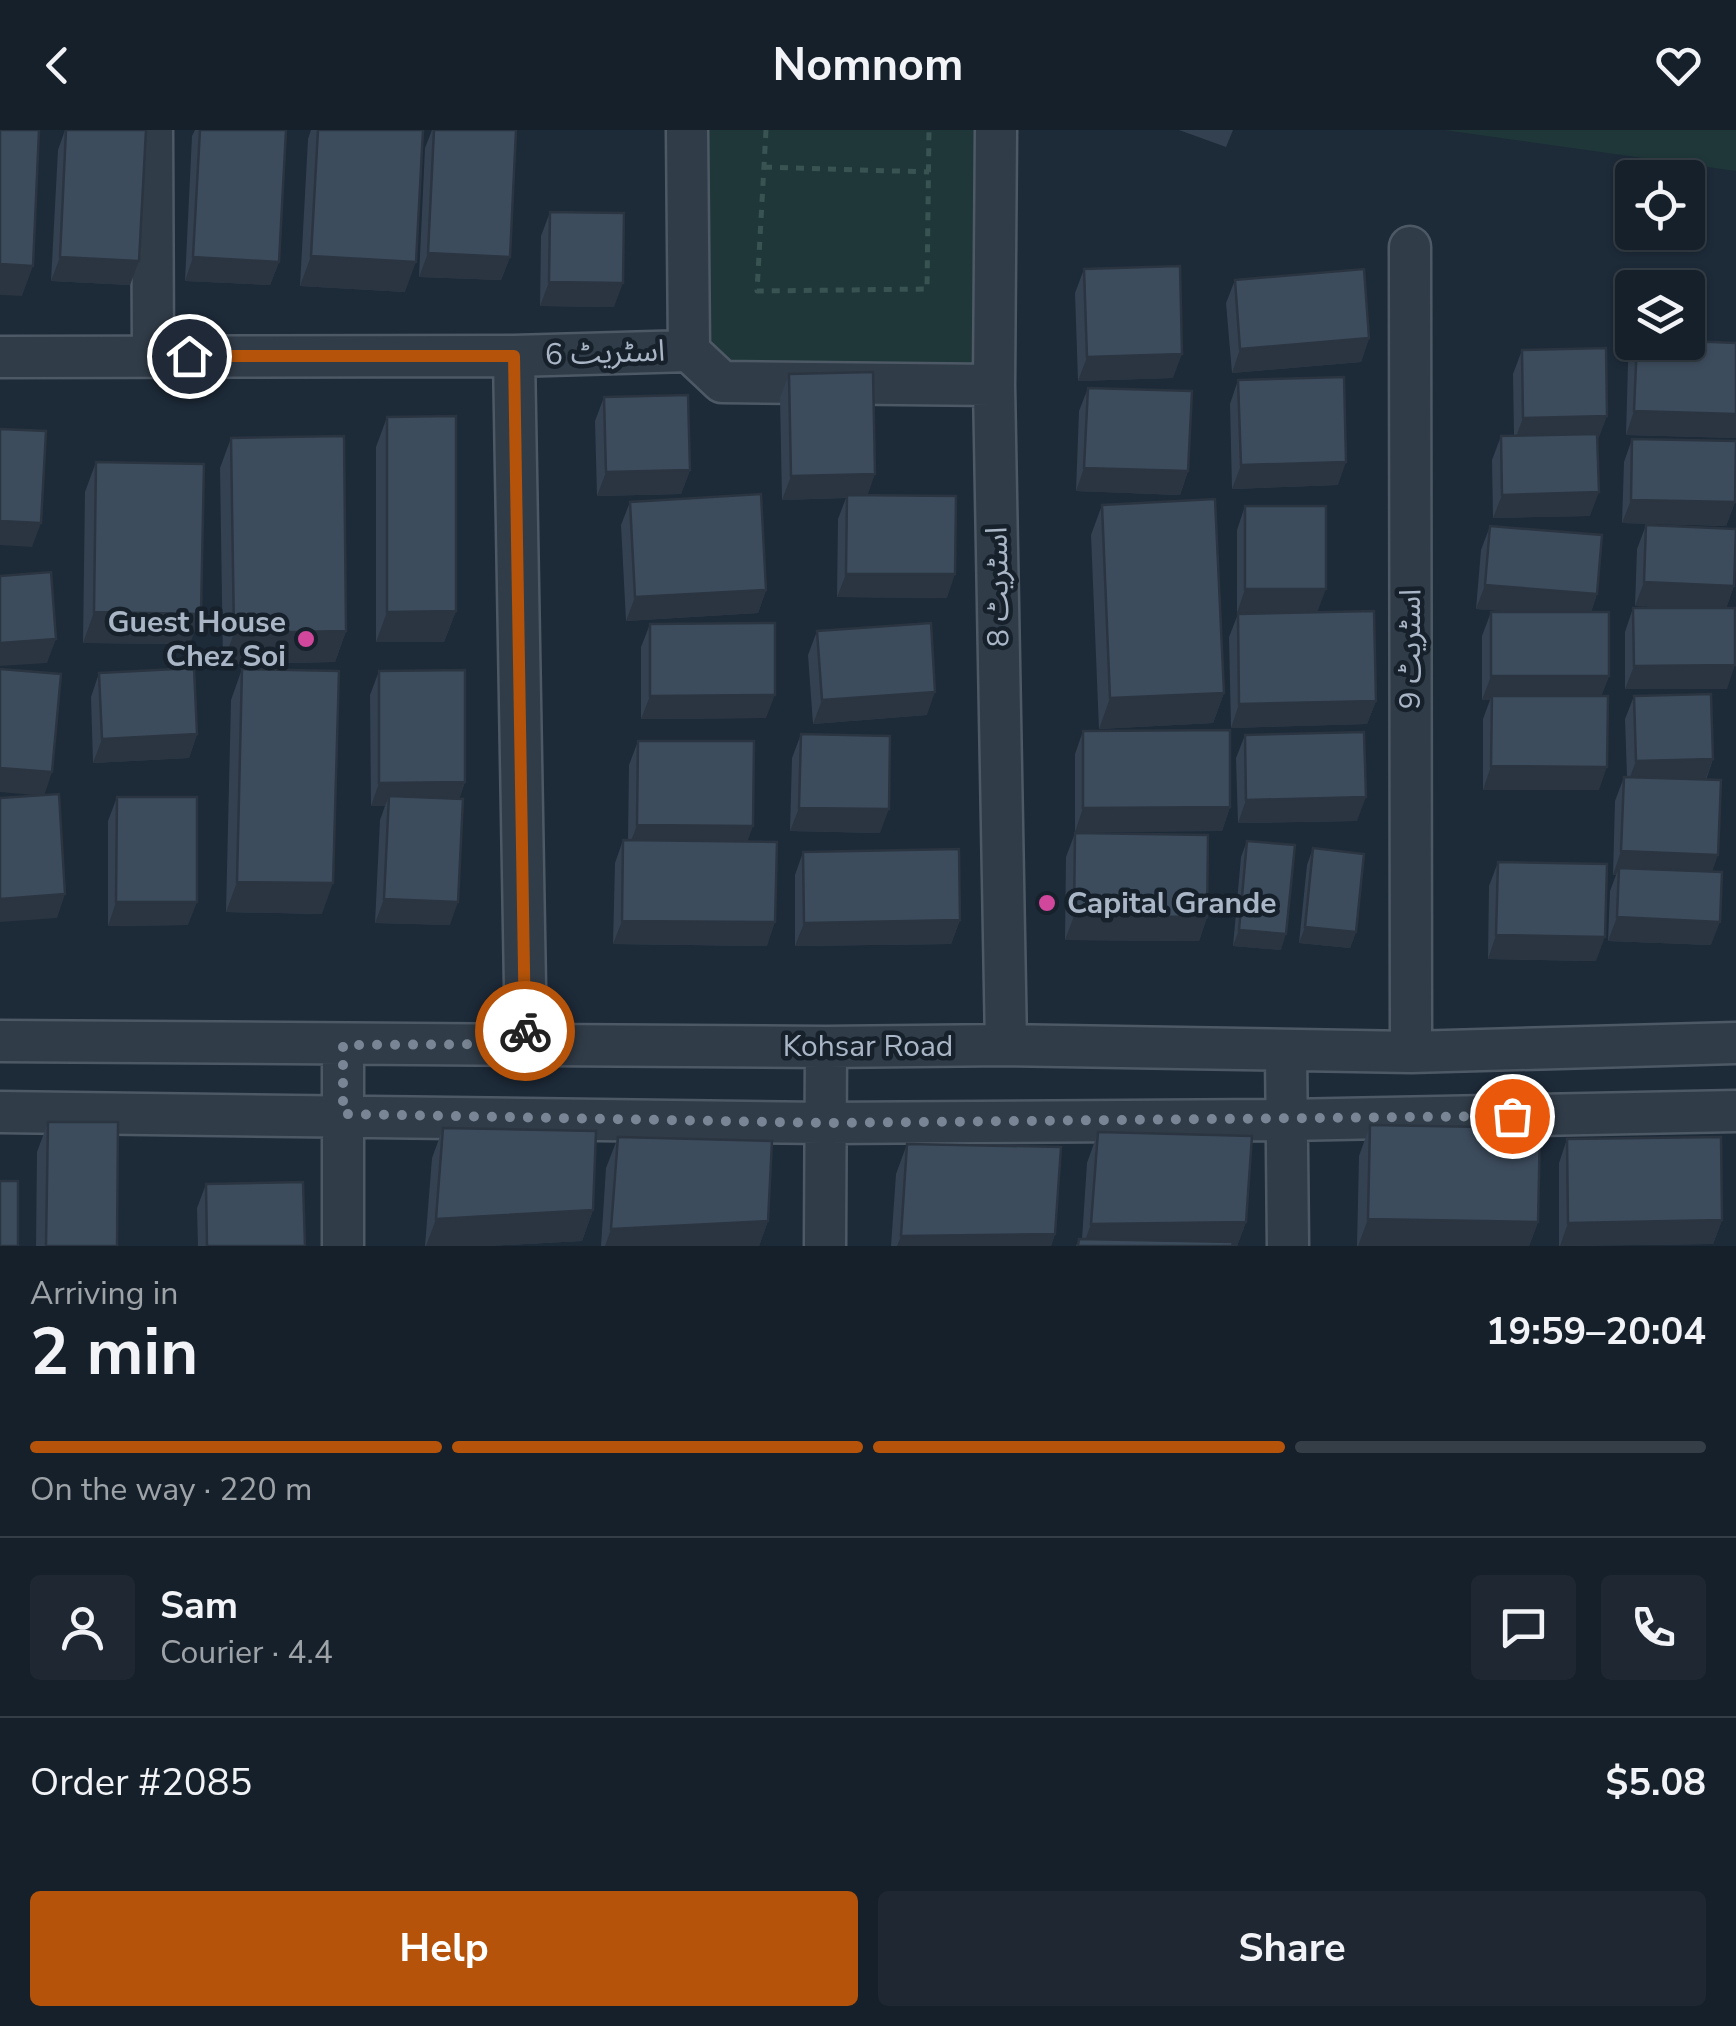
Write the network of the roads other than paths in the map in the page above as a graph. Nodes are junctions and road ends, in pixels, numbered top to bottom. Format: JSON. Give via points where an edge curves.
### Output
{"nodes":[{"id":1,"x":152,"y":130,"type":"edge"},
{"id":2,"x":687,"y":130,"type":"edge"},
{"id":3,"x":996,"y":130,"type":"edge"},
{"id":4,"x":1410,"y":247,"type":"dead end"},
{"id":5,"x":689,"y":351,"type":"junction"},
{"id":6,"x":153,"y":356,"type":"junction"},
{"id":7,"x":514,"y":356,"type":"junction"},
{"id":8,"x":0,"y":357,"type":"edge"},
{"id":9,"x":994,"y":384,"type":"junction"},
{"id":10,"x":0,"y":1040,"type":"edge"},
{"id":11,"x":1736,"y":1043,"type":"edge"},
{"id":12,"x":526,"y":1044,"type":"junction"},
{"id":13,"x":1006,"y":1044,"type":"junction"},
{"id":14,"x":343,"y":1045,"type":"junction"},
{"id":15,"x":826,"y":1048,"type":"junction"},
{"id":16,"x":1286,"y":1050,"type":"junction"},
{"id":17,"x":1410,"y":1052,"type":"junction"},
{"id":18,"x":1736,"y":1111,"type":"edge"},
{"id":19,"x":0,"y":1112,"type":"edge"},
{"id":20,"x":343,"y":1114,"type":"junction"},
{"id":21,"x":1287,"y":1120,"type":"junction"},
{"id":22,"x":825,"y":1123,"type":"junction"},
{"id":23,"x":343,"y":1246,"type":"edge"},
{"id":24,"x":825,"y":1246,"type":"edge"},
{"id":25,"x":1288,"y":1246,"type":"edge"}],
"edges":[{"from":1,"to":6,"type":"street"},
{"from":2,"to":5,"type":"street","name":"اسٹریٹ 6"},
{"from":3,"to":9,"type":"street","name":"اسٹریٹ 8"},
{"from":4,"to":17,"type":"street","name":"اسٹریٹ 9"},
{"from":5,"to":7,"type":"street","name":"اسٹریٹ 6"},
{"from":5,"to":9,"type":"street","via":[[722,382]]},
{"from":6,"to":7,"type":"street","name":"اسٹریٹ 6"},
{"from":6,"to":8,"type":"street","name":"اسٹریٹ 6"},
{"from":7,"to":12,"type":"street"},
{"from":9,"to":13,"type":"street","name":"اسٹریٹ 8"},
{"from":10,"to":14,"type":"street","name":"Kohsar Road"},
{"from":11,"to":17,"type":"street","name":"Kohsar Road"},
{"from":12,"to":14,"type":"street","name":"Kohsar Road"},
{"from":12,"to":15,"type":"street","name":"Kohsar Road"},
{"from":13,"to":15,"type":"street","name":"Kohsar Road"},
{"from":13,"to":16,"type":"street","name":"Kohsar Road"},
{"from":14,"to":20,"type":"street"},
{"from":15,"to":22,"type":"street"},
{"from":16,"to":17,"type":"street","name":"Kohsar Road"},
{"from":16,"to":21,"type":"street"},
{"from":18,"to":21,"type":"street"},
{"from":19,"to":20,"type":"street"},
{"from":20,"to":22,"type":"street"},
{"from":20,"to":23,"type":"street"},
{"from":21,"to":22,"type":"street"},
{"from":21,"to":25,"type":"street"},
{"from":22,"to":24,"type":"street"}]}
